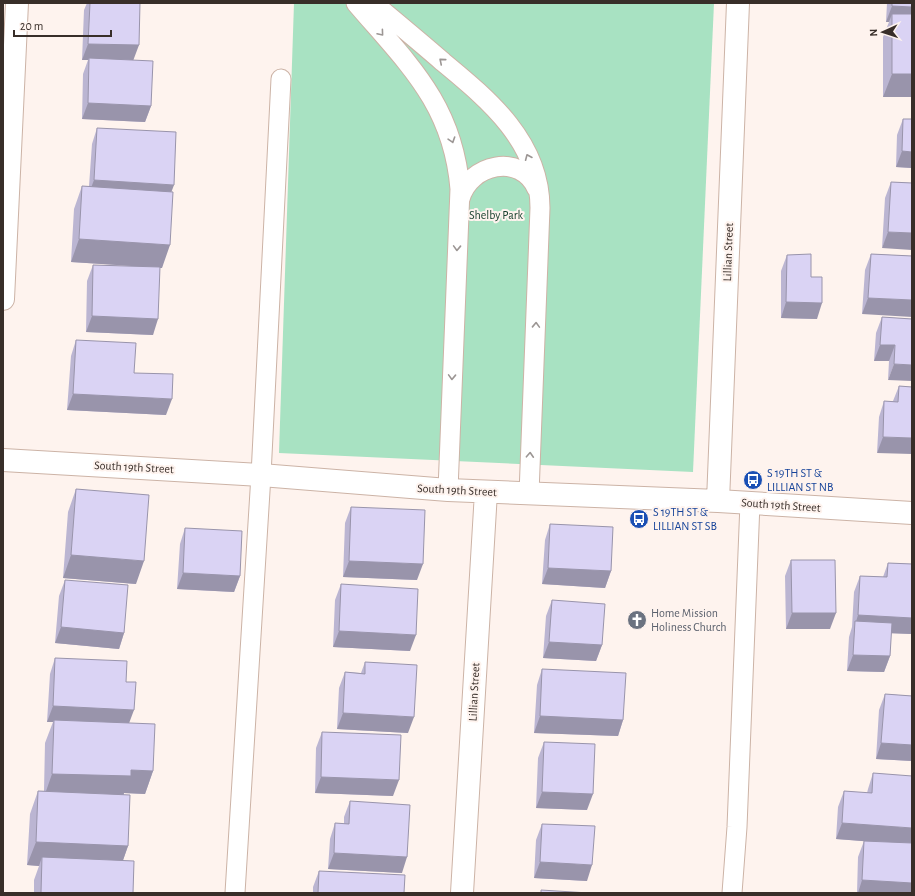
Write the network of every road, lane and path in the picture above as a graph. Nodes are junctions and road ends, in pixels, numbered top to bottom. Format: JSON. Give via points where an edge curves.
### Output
{"nodes":[{"id":1,"x":17,"y":3,"type":"edge"},
{"id":2,"x":356,"y":3,"type":"edge"},
{"id":3,"x":374,"y":3,"type":"edge"},
{"id":4,"x":738,"y":3,"type":"edge"},
{"id":5,"x":281,"y":79,"type":"dead end"},
{"id":6,"x":540,"y":208,"type":"junction"},
{"id":7,"x":459,"y":209,"type":"junction"},
{"id":8,"x":3,"y":299,"type":"edge"},
{"id":9,"x":3,"y":460,"type":"edge"},
{"id":10,"x":261,"y":475,"type":"junction"},
{"id":11,"x":448,"y":490,"type":"junction"},
{"id":12,"x":486,"y":492,"type":"junction"},
{"id":13,"x":529,"y":494,"type":"junction"},
{"id":14,"x":718,"y":501,"type":"junction"},
{"id":15,"x":750,"y":503,"type":"junction"},
{"id":16,"x":912,"y":513,"type":"edge"},
{"id":17,"x":235,"y":893,"type":"edge"},
{"id":18,"x":462,"y":893,"type":"edge"},
{"id":19,"x":732,"y":893,"type":"edge"}],
"edges":[{"from":1,"to":8,"type":"street"},
{"from":2,"to":7,"type":"lane","one_way":true,"via":[[418,77],[440,110],[456,155],[460,189]]},
{"from":6,"to":3,"type":"lane","one_way":true,"via":[[538,188],[530,161],[502,114],[488,99]]},
{"from":4,"to":14,"type":"street","name":"Lillian Street"},
{"from":5,"to":10,"type":"lane"},
{"from":6,"to":7,"type":"lane","via":[[532,180],[519,171],[500,166],[481,171],[469,181],[462,194]]},
{"from":13,"to":6,"type":"lane","one_way":true},
{"from":7,"to":11,"type":"lane","one_way":true},
{"from":9,"to":10,"type":"street","name":"South 19th Street"},
{"from":10,"to":11,"type":"street","name":"South 19th Street"},
{"from":10,"to":17,"type":"lane"},
{"from":11,"to":12,"type":"street","name":"South 19th Street"},
{"from":12,"to":13,"type":"street","name":"South 19th Street"},
{"from":12,"to":18,"type":"street","name":"Lillian Street"},
{"from":13,"to":14,"type":"street","name":"South 19th Street"},
{"from":14,"to":15,"type":"street","name":"South 19th Street"},
{"from":15,"to":16,"type":"street","name":"South 19th Street"},
{"from":15,"to":19,"type":"lane"}]}
